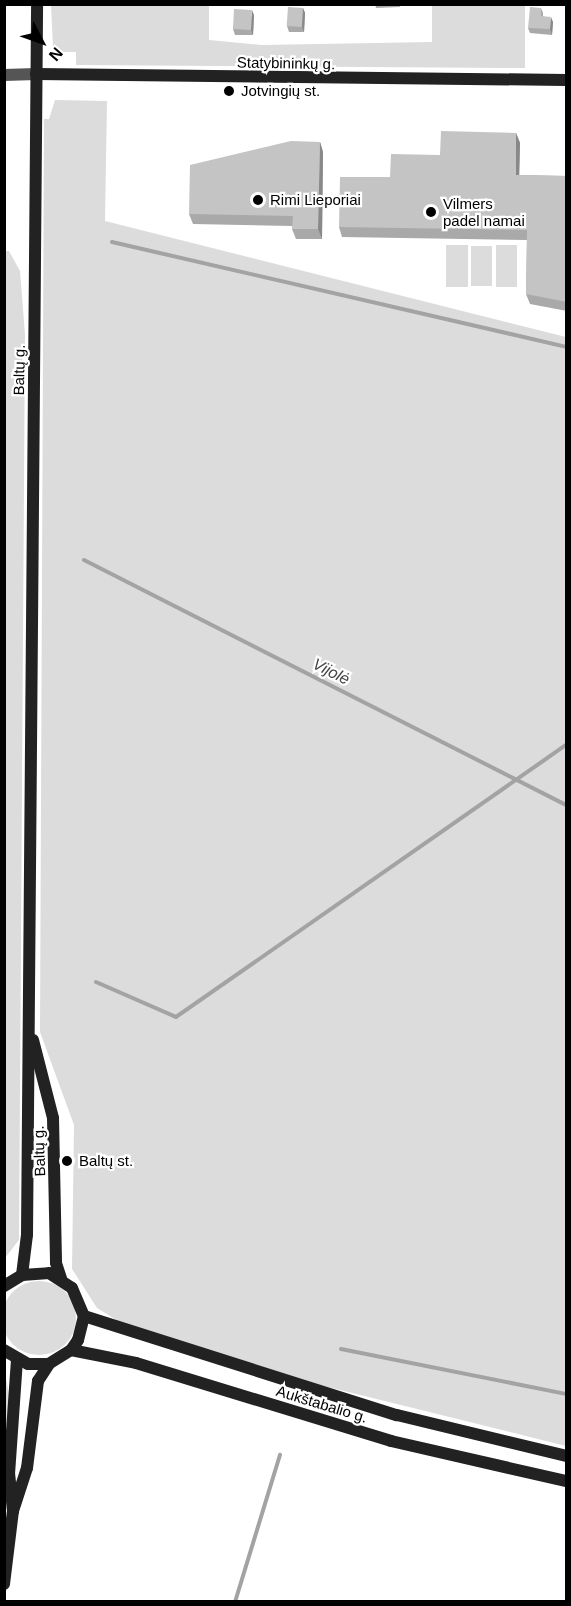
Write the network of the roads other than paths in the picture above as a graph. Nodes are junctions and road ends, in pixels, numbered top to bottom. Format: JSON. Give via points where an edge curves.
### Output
{"nodes":[{"id":1,"x":37,"y":4,"type":"edge"},
{"id":2,"x":36,"y":74,"type":"junction"},
{"id":3,"x":4,"y":75,"type":"edge"},
{"id":4,"x":567,"y":80,"type":"edge"},
{"id":5,"x":29,"y":1024,"type":"junction"},
{"id":6,"x":22,"y":1275,"type":"junction"},
{"id":7,"x":61,"y":1278,"type":"junction"},
{"id":8,"x":4,"y":1286,"type":"edge"},
{"id":9,"x":84,"y":1316,"type":"junction"},
{"id":10,"x":70,"y":1350,"type":"junction"},
{"id":11,"x":5,"y":1351,"type":"edge"},
{"id":12,"x":17,"y":1360,"type":"junction"},
{"id":13,"x":49,"y":1364,"type":"junction"},
{"id":14,"x":567,"y":1456,"type":"edge"},
{"id":15,"x":567,"y":1481,"type":"edge"},
{"id":16,"x":13,"y":1510,"type":"junction"},
{"id":17,"x":4,"y":1584,"type":"edge"}],
"edges":[{"from":1,"to":2,"type":"main road","name":"Baltų g."},
{"from":2,"to":3,"type":"street","name":"Statybininkų g."},
{"from":2,"to":4,"type":"main road","name":"Statybininkų g."},
{"from":2,"to":5,"type":"main road","name":"Baltų g."},
{"from":5,"to":6,"type":"main road","name":"Baltų g.","via":[[27,1244]]},
{"from":5,"to":7,"type":"main road","name":"Baltų g.","via":[[53,1118],[56,1263]]},
{"from":6,"to":7,"type":"main road","via":[[35,1272]]},
{"from":6,"to":8,"type":"main road"},
{"from":7,"to":9,"type":"main road","via":[[80,1301]]},
{"from":9,"to":10,"type":"main road","via":[[82,1329]]},
{"from":9,"to":14,"type":"main road","name":"Aukštabalio g.","via":[[397,1415]]},
{"from":10,"to":13,"type":"main road"},
{"from":10,"to":15,"type":"main road","name":"Aukštabalio g.","via":[[136,1363],[391,1442]]},
{"from":11,"to":12,"type":"main road"},
{"from":12,"to":13,"type":"main road"},
{"from":12,"to":16,"type":"main road","via":[[9,1474]]},
{"from":13,"to":16,"type":"main road","via":[[38,1381],[22,1492]]},
{"from":16,"to":17,"type":"main road"}]}
